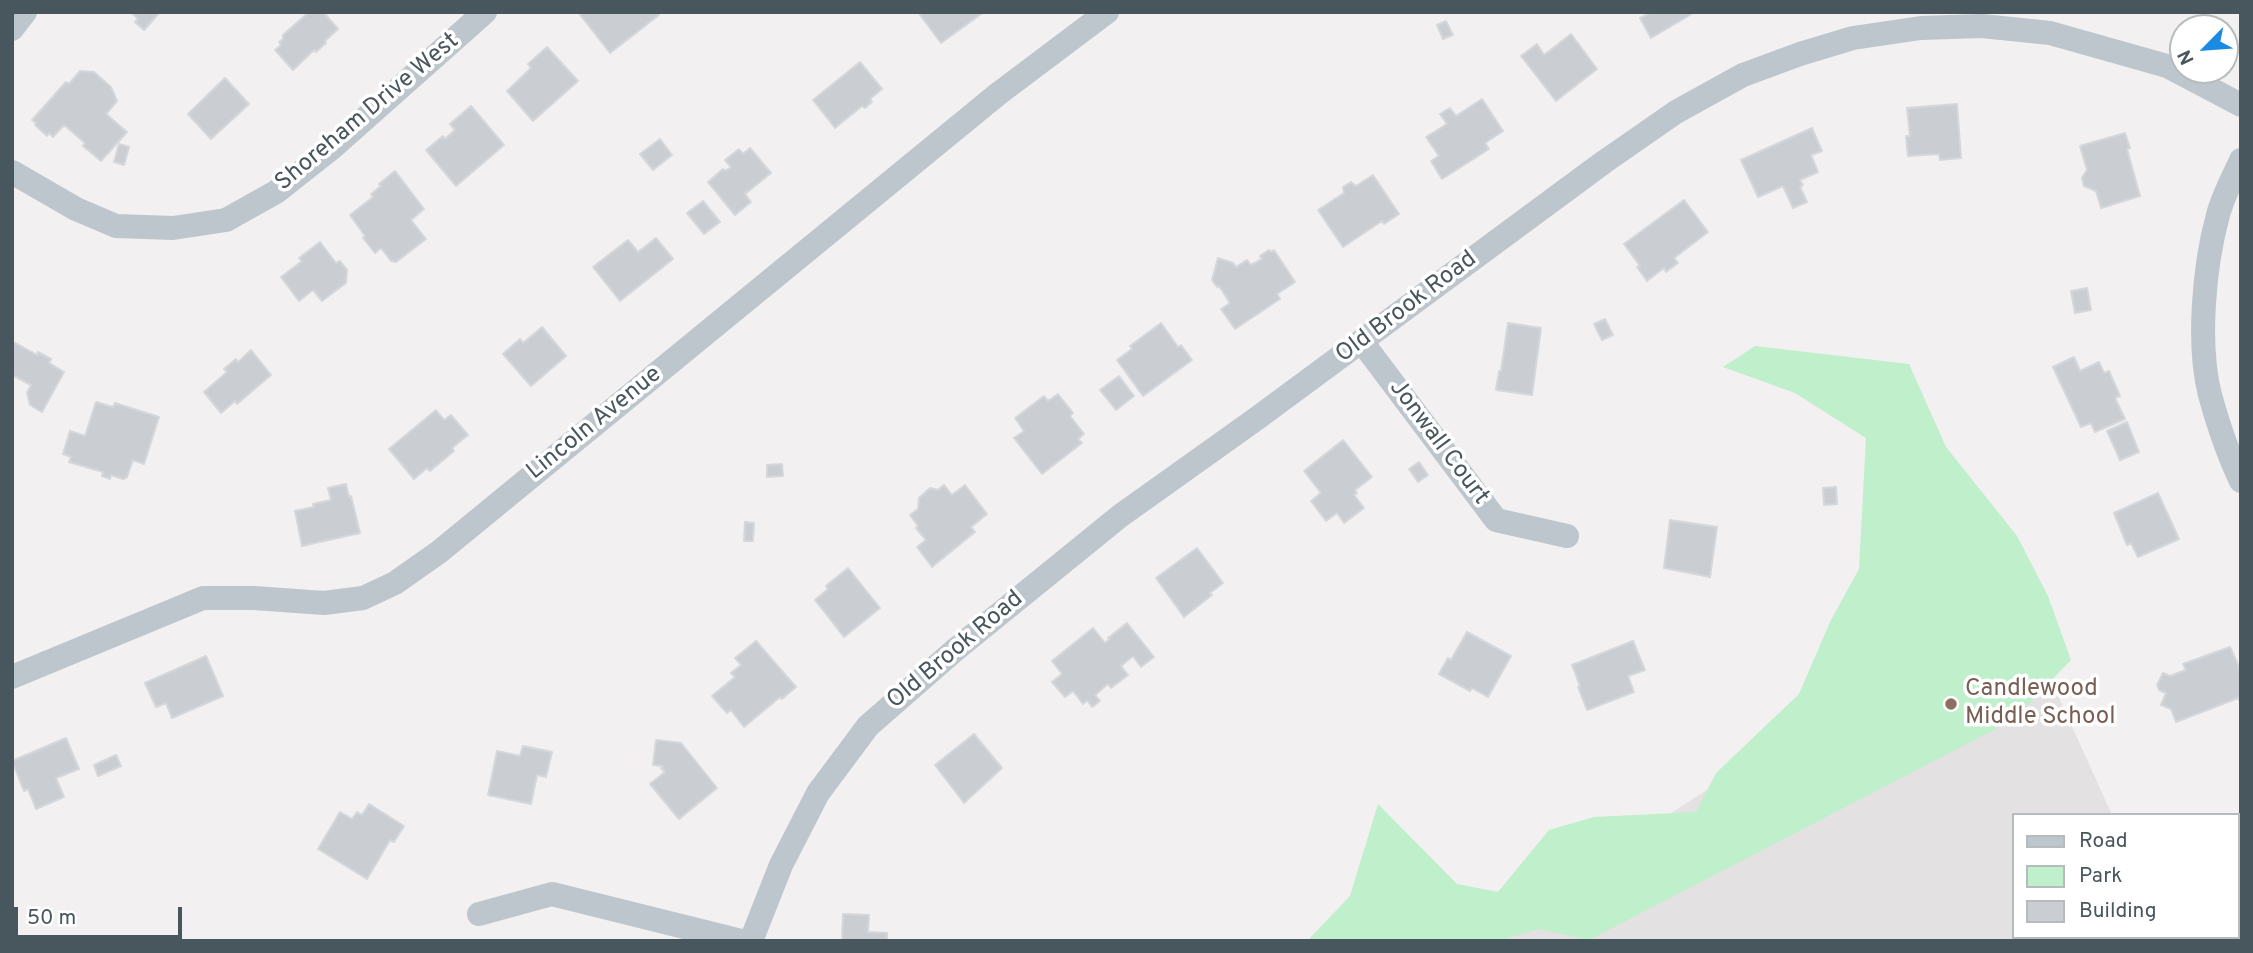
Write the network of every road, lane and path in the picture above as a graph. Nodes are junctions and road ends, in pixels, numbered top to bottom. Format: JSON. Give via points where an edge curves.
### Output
{"nodes":[{"id":1,"x":24,"y":12,"type":"edge"},
{"id":2,"x":485,"y":12,"type":"edge"},
{"id":3,"x":1107,"y":12,"type":"edge"},
{"id":4,"x":12,"y":29,"type":"edge"},
{"id":5,"x":2241,"y":105,"type":"edge"},
{"id":6,"x":2241,"y":160,"type":"edge"},
{"id":7,"x":12,"y":172,"type":"edge"},
{"id":8,"x":1362,"y":342,"type":"junction"},
{"id":9,"x":2241,"y":481,"type":"edge"},
{"id":10,"x":1567,"y":536,"type":"dead end"},
{"id":11,"x":12,"y":677,"type":"edge"},
{"id":12,"x":479,"y":914,"type":"dead end"},
{"id":13,"x":741,"y":941,"type":"edge"},
{"id":14,"x":751,"y":941,"type":"edge"}],
"edges":[{"from":1,"to":4,"type":"street"},
{"from":2,"to":7,"type":"street","name":"Shoreham Drive West","via":[[333,147],[276,192],[226,220],[173,228],[116,226]]},
{"from":3,"to":11,"type":"street","name":"Lincoln Avenue","via":[[998,94],[439,552],[395,583],[363,598],[324,603],[203,598]]},
{"from":5,"to":8,"type":"street","name":"Old Brook Road","via":[[2167,66],[2050,33],[1970,26],[1853,38],[1743,75],[1676,112]]},
{"from":6,"to":9,"type":"street","via":[[2218,213],[2207,272],[2203,335],[2210,394]]},
{"from":8,"to":10,"type":"street","name":"Jonwall Court","via":[[1496,520]]},
{"from":8,"to":14,"type":"street","name":"Old Brook Road","via":[[1120,516],[868,726],[818,793],[781,865]]},
{"from":12,"to":13,"type":"street","via":[[552,894]]}]}
